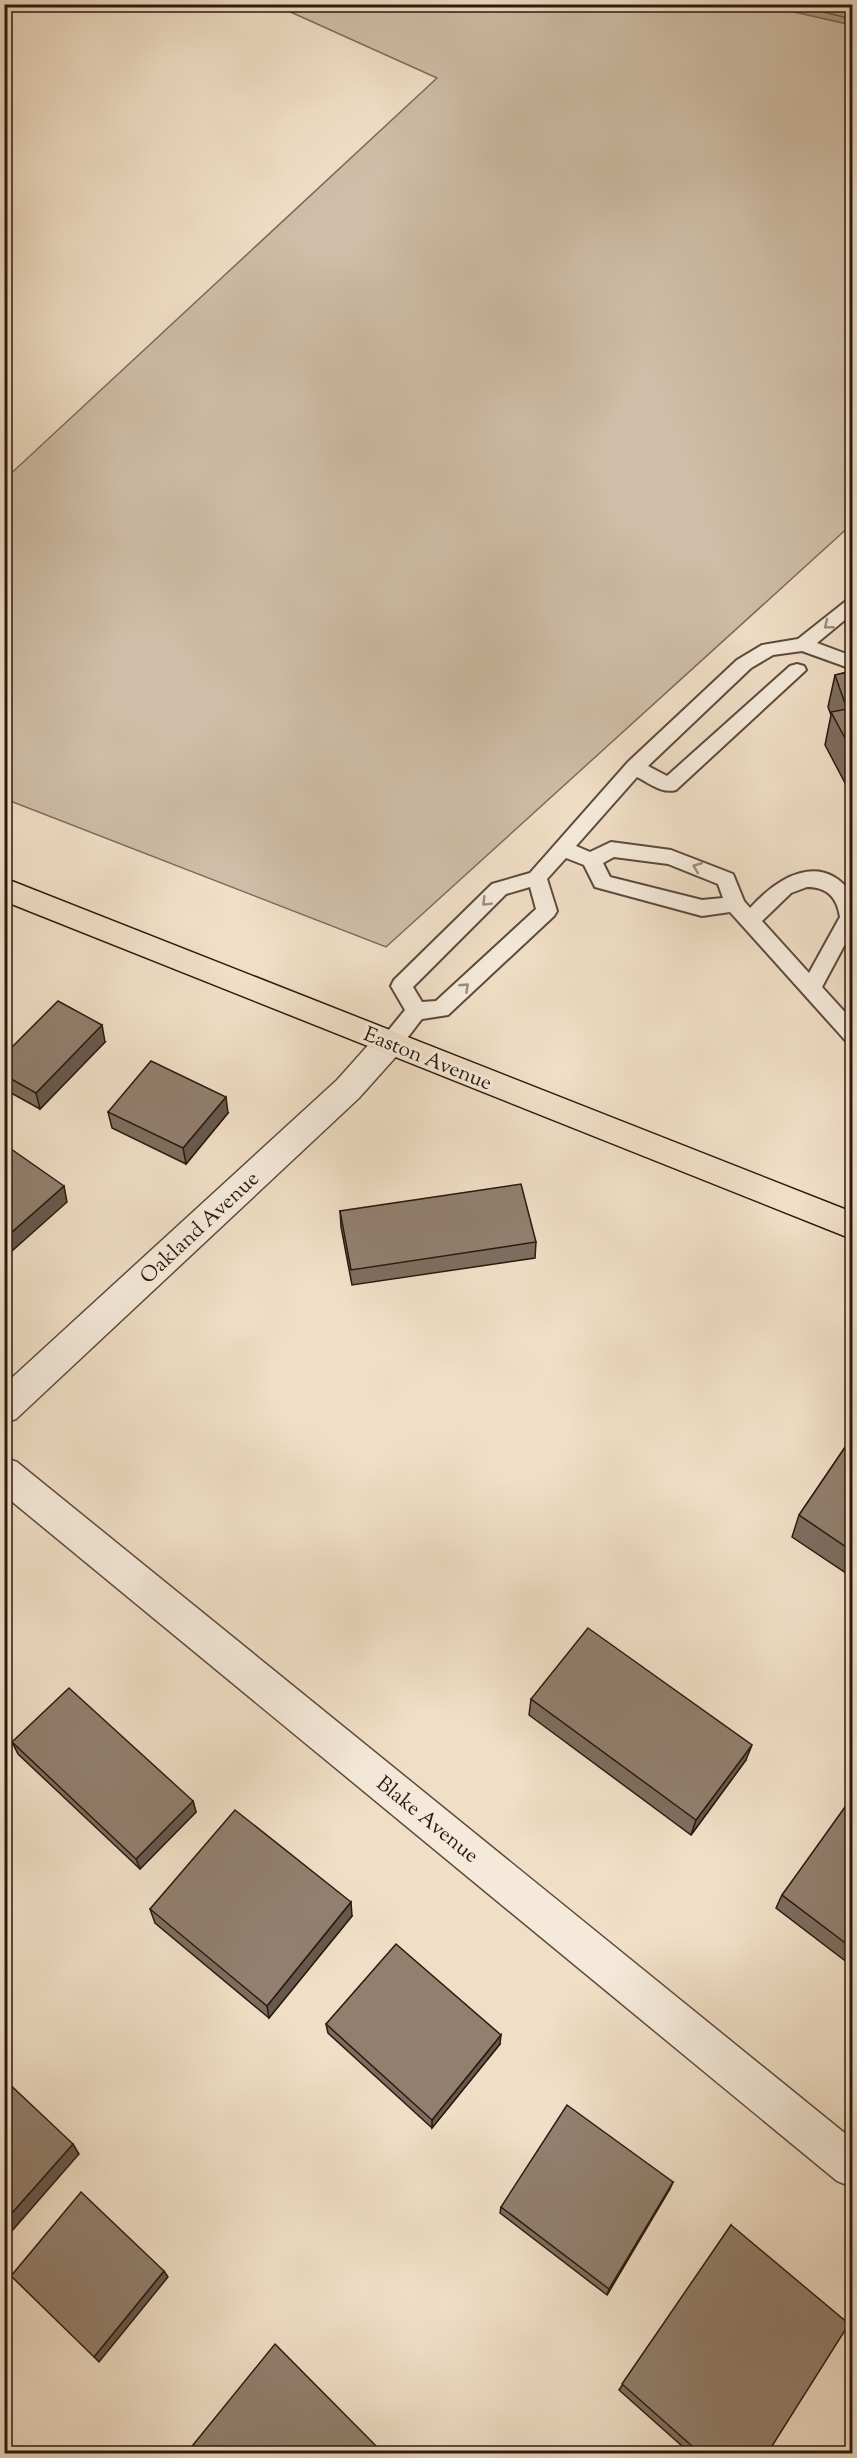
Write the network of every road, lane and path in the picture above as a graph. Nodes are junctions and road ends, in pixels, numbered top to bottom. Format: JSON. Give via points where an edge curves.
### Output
{"nodes":[{"id":1,"x":852,"y":605,"type":"edge"},
{"id":2,"x":803,"y":645,"type":"junction"},
{"id":3,"x":852,"y":663,"type":"edge"},
{"id":4,"x":797,"y":670,"type":"dead end"},
{"id":5,"x":635,"y":767,"type":"junction"},
{"id":6,"x":562,"y":849,"type":"junction"},
{"id":7,"x":592,"y":860,"type":"junction"},
{"id":8,"x":537,"y":878,"type":"junction"},
{"id":9,"x":4,"y":889,"type":"edge"},
{"id":10,"x":735,"y":904,"type":"junction"},
{"id":11,"x":750,"y":921,"type":"junction"},
{"id":12,"x":812,"y":989,"type":"junction"},
{"id":13,"x":416,"y":1011,"type":"junction"},
{"id":14,"x":852,"y":1034,"type":"edge"},
{"id":15,"x":390,"y":1042,"type":"junction"},
{"id":16,"x":852,"y":1226,"type":"edge"},
{"id":17,"x":4,"y":1408,"type":"edge"},
{"id":18,"x":4,"y":1473,"type":"edge"},
{"id":19,"x":852,"y":2166,"type":"edge"}],
"edges":[{"from":1,"to":2,"type":"lane","one_way":true},
{"from":2,"to":3,"type":"lane"},
{"from":2,"to":5,"type":"lane","via":[[769,649],[744,664]]},
{"from":4,"to":5,"type":"lane","via":[[669,785]]},
{"from":5,"to":6,"type":"lane"},
{"from":6,"to":7,"type":"lane"},
{"from":6,"to":8,"type":"lane"},
{"from":7,"to":10,"type":"lane","via":[[602,882],[702,909]]},
{"from":10,"to":7,"type":"lane","one_way":true,"via":[[726,879],[671,857],[611,849]]},
{"from":13,"to":8,"type":"lane","one_way":true,"via":[[441,1009],[547,911]]},
{"from":8,"to":13,"type":"lane","one_way":true,"via":[[499,889],[402,986]]},
{"from":9,"to":15,"type":"main road","name":"Easton Avenue"},
{"from":10,"to":11,"type":"lane"},
{"from":11,"to":12,"type":"lane"},
{"from":11,"to":12,"type":"lane","via":[[778,891],[796,881],[818,879],[840,889],[850,904],[850,917]]},
{"from":12,"to":14,"type":"lane"},
{"from":13,"to":15,"type":"lane"},
{"from":15,"to":16,"type":"main road","name":"Easton Avenue"},
{"from":15,"to":17,"type":"street","name":"Oakland Avenue","via":[[348,1089]]},
{"from":18,"to":19,"type":"street","name":"Blake Avenue"}]}
